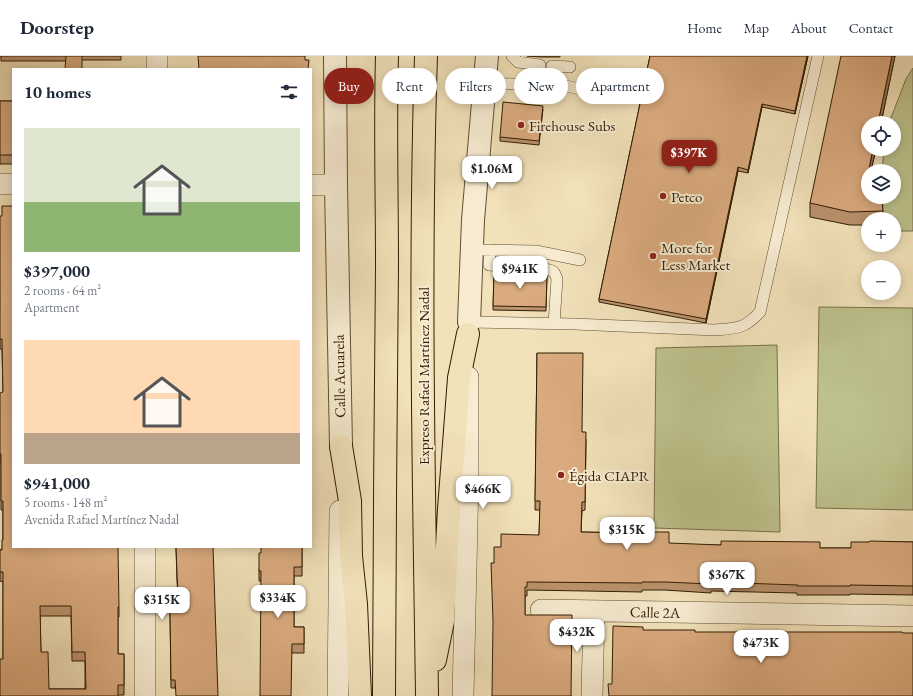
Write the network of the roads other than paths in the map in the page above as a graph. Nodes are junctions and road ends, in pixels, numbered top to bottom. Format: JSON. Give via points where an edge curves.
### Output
{"nodes":[{"id":1,"x":157,"y":56,"type":"edge"},
{"id":2,"x":335,"y":56,"type":"edge"},
{"id":3,"x":387,"y":56,"type":"edge"},
{"id":4,"x":426,"y":56,"type":"edge"},
{"id":5,"x":487,"y":56,"type":"edge"},
{"id":6,"x":512,"y":56,"type":"edge"},
{"id":7,"x":818,"y":56,"type":"edge"},
{"id":8,"x":540,"y":65,"type":"dead end"},
{"id":9,"x":552,"y":66,"type":"dead end"},
{"id":10,"x":570,"y":67,"type":"dead end"},
{"id":11,"x":157,"y":68,"type":"edge"},
{"id":12,"x":486,"y":68,"type":"edge"},
{"id":13,"x":506,"y":85,"type":"edge"},
{"id":14,"x":576,"y":88,"type":"edge"},
{"id":15,"x":483,"y":104,"type":"edge"},
{"id":16,"x":0,"y":184,"type":"edge"},
{"id":17,"x":12,"y":184,"type":"edge"},
{"id":18,"x":312,"y":185,"type":"edge"},
{"id":19,"x":336,"y":185,"type":"junction"},
{"id":20,"x":481,"y":250,"type":"junction"},
{"id":21,"x":580,"y":260,"type":"dead end"},
{"id":22,"x":554,"y":324,"type":"junction"},
{"id":23,"x":469,"y":328,"type":"junction"},
{"id":24,"x":341,"y":446,"type":"junction"},
{"id":25,"x":145,"y":548,"type":"edge"},
{"id":26,"x":540,"y":610,"type":"dead end"},
{"id":27,"x":594,"y":611,"type":"junction"},
{"id":28,"x":913,"y":616,"type":"edge"},
{"id":29,"x":146,"y":696,"type":"edge"},
{"id":30,"x":338,"y":696,"type":"edge"},
{"id":31,"x":360,"y":696,"type":"edge"},
{"id":32,"x":384,"y":696,"type":"edge"},
{"id":33,"x":427,"y":696,"type":"edge"},
{"id":34,"x":463,"y":696,"type":"edge"},
{"id":35,"x":592,"y":696,"type":"edge"}],
"edges":[{"from":1,"to":11,"type":"street"},
{"from":2,"to":19,"type":"street","name":"Calle Acuarela"},
{"from":3,"to":32,"type":"highway"},
{"from":4,"to":33,"type":"highway","name":"Expreso Rafael Martínez Nadal","via":[[422,343]]},
{"from":5,"to":12,"type":"street"},
{"from":6,"to":8,"type":"lane","via":[[518,62]]},
{"from":7,"to":22,"type":"lane","via":[[760,312],[750,323],[737,328],[715,330]]},
{"from":9,"to":10,"type":"lane"},
{"from":13,"to":14,"type":"lane"},
{"from":15,"to":20,"type":"street","via":[[476,171]]},
{"from":16,"to":17,"type":"street"},
{"from":18,"to":19,"type":"street"},
{"from":19,"to":24,"type":"street","name":"Calle Acuarela"},
{"from":20,"to":21,"type":"lane","via":[[536,251]]},
{"from":20,"to":22,"type":"lane","via":[[489,265],[543,269],[556,274]]},
{"from":20,"to":23,"type":"street"},
{"from":22,"to":23,"type":"lane"},
{"from":23,"to":33,"type":"highway","via":[[459,378],[443,621]]},
{"from":23,"to":34,"type":"street"},
{"from":24,"to":30,"type":"street","name":"Calle Acuarela"},
{"from":24,"to":31,"type":"highway","via":[[350,501]]},
{"from":25,"to":29,"type":"street"},
{"from":26,"to":27,"type":"street","name":"Calle 2A"},
{"from":27,"to":28,"type":"street","name":"Calle 2A"},
{"from":27,"to":35,"type":"street"}]}
